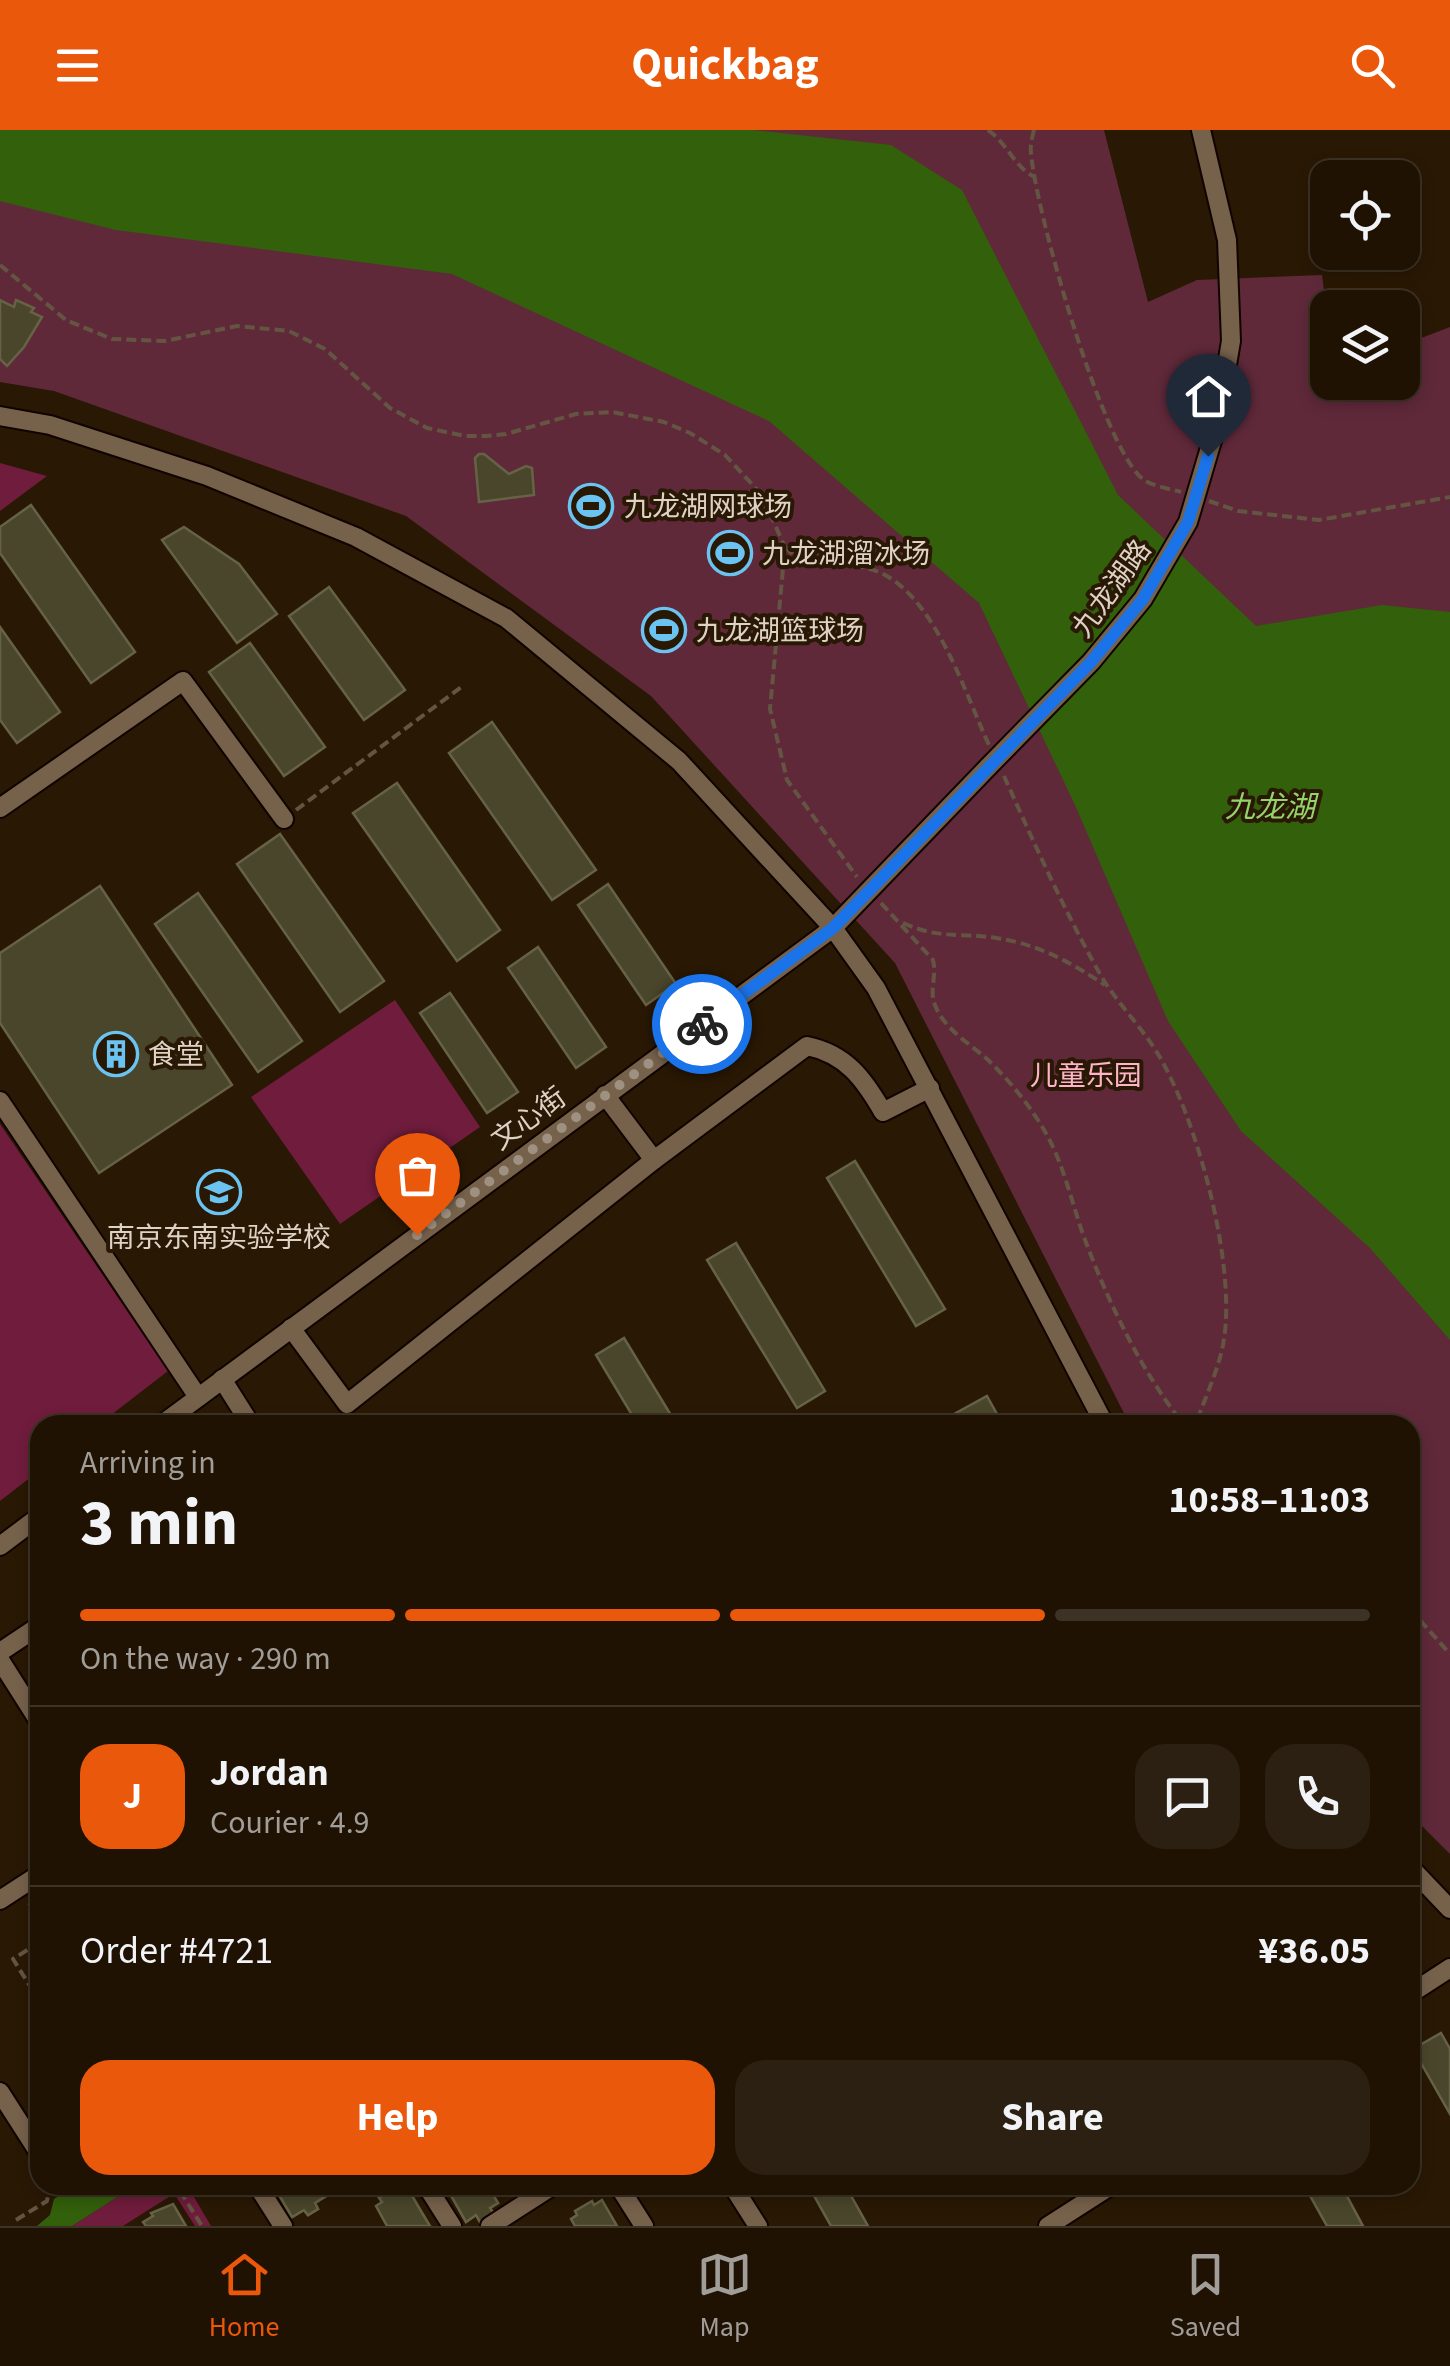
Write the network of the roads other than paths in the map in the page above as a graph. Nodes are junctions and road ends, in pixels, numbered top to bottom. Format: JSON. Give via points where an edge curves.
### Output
{"nodes":[{"id":1,"x":1201,"y":130,"type":"edge"},
{"id":2,"x":0,"y":416,"type":"edge"},
{"id":3,"x":0,"y":808,"type":"edge"},
{"id":4,"x":284,"y":819,"type":"road end"},
{"id":5,"x":833,"y":928,"type":"junction"},
{"id":6,"x":930,"y":1088,"type":"junction"},
{"id":7,"x":606,"y":1096,"type":"junction"},
{"id":8,"x":0,"y":1101,"type":"edge"},
{"id":9,"x":654,"y":1160,"type":"junction"},
{"id":10,"x":291,"y":1328,"type":"junction"},
{"id":11,"x":222,"y":1379,"type":"junction"},
{"id":12,"x":198,"y":1397,"type":"junction"},
{"id":13,"x":174,"y":1415,"type":"edge"},
{"id":14,"x":245,"y":1415,"type":"edge"},
{"id":15,"x":1100,"y":1415,"type":"edge"},
{"id":16,"x":30,"y":1524,"type":"edge"},
{"id":17,"x":0,"y":1546,"type":"edge"},
{"id":18,"x":30,"y":1632,"type":"edge"},
{"id":19,"x":0,"y":1652,"type":"edge"},
{"id":20,"x":0,"y":1660,"type":"edge"},
{"id":21,"x":30,"y":1707,"type":"edge"},
{"id":22,"x":1420,"y":1878,"type":"edge"},
{"id":23,"x":30,"y":1880,"type":"edge"},
{"id":24,"x":0,"y":1900,"type":"edge"},
{"id":25,"x":1450,"y":1909,"type":"edge"},
{"id":26,"x":1450,"y":1968,"type":"edge"},
{"id":27,"x":1420,"y":1988,"type":"edge"},
{"id":28,"x":0,"y":2092,"type":"edge"},
{"id":29,"x":30,"y":2139,"type":"edge"},
{"id":30,"x":264,"y":2195,"type":"edge"},
{"id":31,"x":432,"y":2195,"type":"edge"},
{"id":32,"x":538,"y":2195,"type":"edge"},
{"id":33,"x":624,"y":2195,"type":"edge"},
{"id":34,"x":738,"y":2195,"type":"edge"},
{"id":35,"x":1096,"y":2195,"type":"edge"},
{"id":36,"x":283,"y":2226,"type":"edge"},
{"id":37,"x":452,"y":2226,"type":"edge"},
{"id":38,"x":490,"y":2226,"type":"edge"},
{"id":39,"x":644,"y":2226,"type":"edge"},
{"id":40,"x":758,"y":2226,"type":"edge"},
{"id":41,"x":1048,"y":2226,"type":"edge"}],
"edges":[{"from":1,"to":5,"type":"street","name":"九龙湖路","bridge":true,"via":[[1228,240],[1231,342],[1217,424],[1188,522],[1143,599],[1091,662]]},
{"from":2,"to":5,"type":"street","via":[[50,424],[208,476],[356,537],[506,618],[679,760]]},
{"from":3,"to":4,"type":"street","via":[[182,680]]},
{"from":5,"to":6,"type":"street","via":[[876,988]]},
{"from":5,"to":7,"type":"street","name":"文心街"},
{"from":6,"to":9,"type":"street","via":[[883,1112],[850,1066],[830,1051],[807,1046]]},
{"from":6,"to":15,"type":"street"},
{"from":7,"to":9,"type":"street"},
{"from":7,"to":10,"type":"street","name":"文心街"},
{"from":8,"to":12,"type":"street"},
{"from":9,"to":10,"type":"street","via":[[347,1404]]},
{"from":10,"to":11,"type":"street","name":"文心街"},
{"from":11,"to":12,"type":"street","name":"文心街"},
{"from":11,"to":14,"type":"street"},
{"from":12,"to":13,"type":"street","name":"文心街"},
{"from":16,"to":17,"type":"street"},
{"from":18,"to":19,"type":"street"},
{"from":20,"to":21,"type":"street"},
{"from":22,"to":25,"type":"street"},
{"from":23,"to":24,"type":"street"},
{"from":26,"to":27,"type":"street"},
{"from":28,"to":29,"type":"street"},
{"from":30,"to":36,"type":"street"},
{"from":31,"to":37,"type":"street"},
{"from":32,"to":38,"type":"street"},
{"from":33,"to":39,"type":"street"},
{"from":34,"to":40,"type":"street"},
{"from":35,"to":41,"type":"street"}]}
